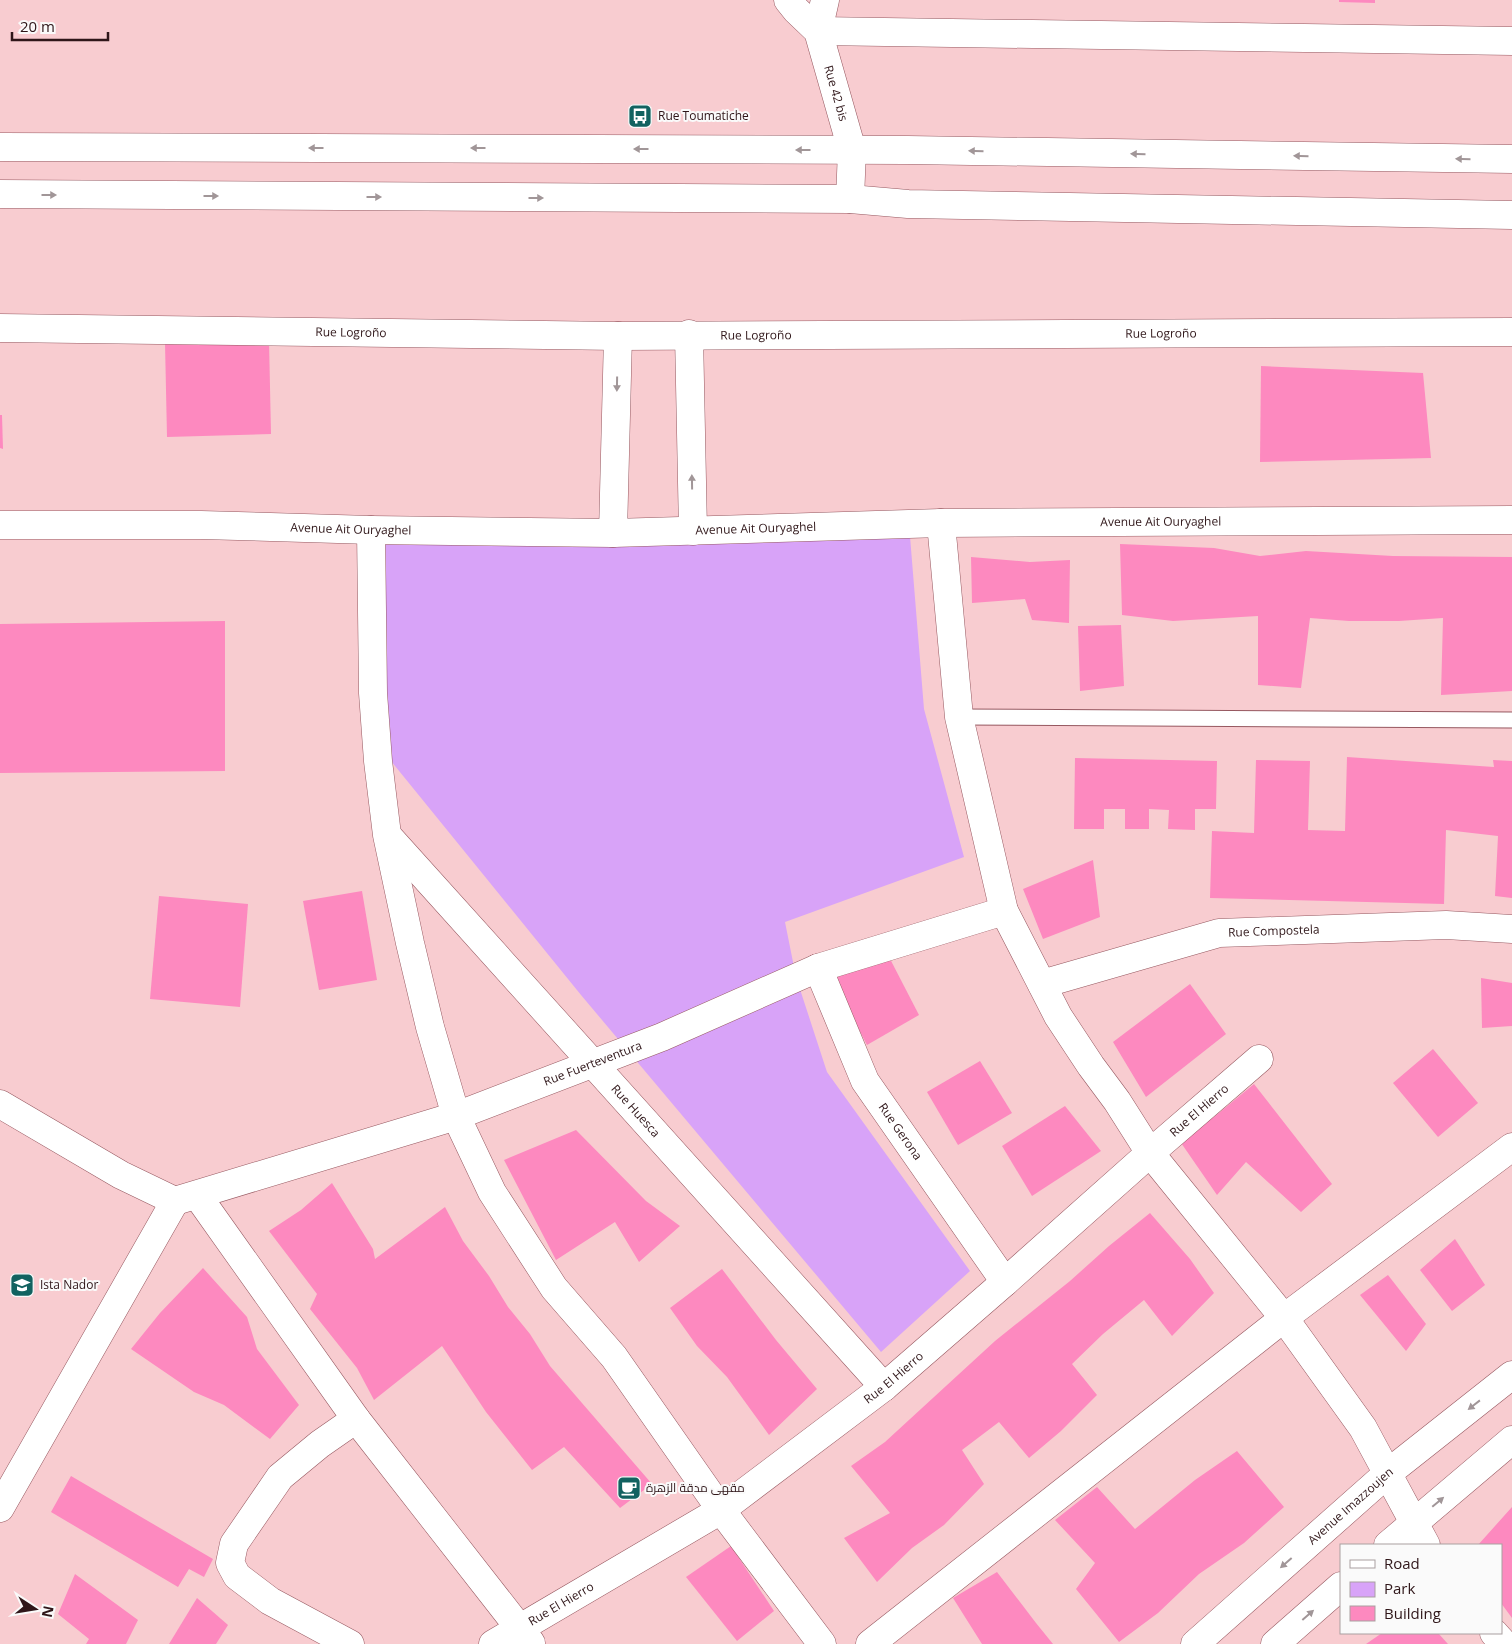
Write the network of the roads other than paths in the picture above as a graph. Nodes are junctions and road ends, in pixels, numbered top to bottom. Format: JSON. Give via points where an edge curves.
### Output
{"nodes":[{"id":1,"x":788,"y":0,"type":"edge"},
{"id":2,"x":825,"y":0,"type":"edge"},
{"id":3,"x":818,"y":31,"type":"junction"},
{"id":4,"x":1512,"y":41,"type":"edge"},
{"id":5,"x":0,"y":147,"type":"edge"},
{"id":6,"x":852,"y":150,"type":"junction"},
{"id":7,"x":1512,"y":159,"type":"edge"},
{"id":8,"x":0,"y":194,"type":"edge"},
{"id":9,"x":850,"y":199,"type":"junction"},
{"id":10,"x":1512,"y":215,"type":"edge"},
{"id":11,"x":0,"y":328,"type":"edge"},
{"id":12,"x":1512,"y":332,"type":"edge"},
{"id":13,"x":689,"y":334,"type":"junction"},
{"id":14,"x":618,"y":336,"type":"junction"},
{"id":15,"x":1512,"y":520,"type":"edge"},
{"id":16,"x":941,"y":523,"type":"junction"},
{"id":17,"x":0,"y":525,"type":"edge"},
{"id":18,"x":371,"y":530,"type":"junction"},
{"id":19,"x":693,"y":531,"type":"junction"},
{"id":20,"x":613,"y":533,"type":"junction"},
{"id":21,"x":958,"y":717,"type":"junction"},
{"id":22,"x":1512,"y":720,"type":"edge"},
{"id":23,"x":387,"y":835,"type":"junction"},
{"id":24,"x":1004,"y":911,"type":"junction"},
{"id":25,"x":1512,"y":929,"type":"edge"},
{"id":26,"x":818,"y":968,"type":"junction"},
{"id":27,"x":1042,"y":984,"type":"junction"},
{"id":28,"x":1259,"y":1059,"type":"dead end"},
{"id":29,"x":593,"y":1063,"type":"junction"},
{"id":30,"x":0,"y":1104,"type":"edge"},
{"id":31,"x":456,"y":1116,"type":"junction"},
{"id":32,"x":1512,"y":1146,"type":"edge"},
{"id":33,"x":1150,"y":1153,"type":"junction"},
{"id":34,"x":186,"y":1198,"type":"junction"},
{"id":35,"x":1005,"y":1282,"type":"junction"},
{"id":36,"x":1284,"y":1318,"type":"junction"},
{"id":37,"x":1512,"y":1375,"type":"edge"},
{"id":38,"x":884,"y":1387,"type":"junction"},
{"id":39,"x":356,"y":1419,"type":"junction"},
{"id":40,"x":1512,"y":1440,"type":"edge"},
{"id":41,"x":1388,"y":1473,"type":"junction"},
{"id":42,"x":0,"y":1508,"type":"edge"},
{"id":43,"x":721,"y":1510,"type":"junction"},
{"id":44,"x":1420,"y":1534,"type":"edge"},
{"id":45,"x":1391,"y":1544,"type":"edge"},
{"id":46,"x":1340,"y":1587,"type":"edge"},
{"id":47,"x":1495,"y":1634,"type":"edge"},
{"id":48,"x":526,"y":1637,"type":"edge"},
{"id":49,"x":1207,"y":1640,"type":"edge"},
{"id":50,"x":350,"y":1644,"type":"edge"},
{"id":51,"x":493,"y":1644,"type":"edge"},
{"id":52,"x":822,"y":1644,"type":"edge"},
{"id":53,"x":870,"y":1644,"type":"edge"},
{"id":54,"x":1275,"y":1644,"type":"edge"},
{"id":55,"x":1504,"y":1644,"type":"edge"}],
"edges":[{"from":1,"to":3,"type":"street"},
{"from":2,"to":3,"type":"street"},
{"from":3,"to":4,"type":"street"},
{"from":3,"to":6,"type":"street","name":"Rue 42 bis"},
{"from":6,"to":5,"type":"street","one_way":true},
{"from":7,"to":6,"type":"street","one_way":true},
{"from":6,"to":9,"type":"street","name":"Rue 42 bis"},
{"from":8,"to":9,"type":"street","one_way":true},
{"from":9,"to":10,"type":"street","via":[[918,204]]},
{"from":11,"to":14,"type":"street","name":"Rue Logroño"},
{"from":12,"to":13,"type":"street","name":"Rue Logroño"},
{"from":13,"to":14,"type":"street","name":"Rue Logroño"},
{"from":19,"to":13,"type":"street","one_way":true},
{"from":14,"to":20,"type":"street","one_way":true},
{"from":15,"to":16,"type":"street","name":"Avenue Ait Ouryaghel"},
{"from":16,"to":19,"type":"street","name":"Avenue Ait Ouryaghel"},
{"from":16,"to":21,"type":"street"},
{"from":17,"to":18,"type":"street","name":"Avenue Ait Ouryaghel","via":[[201,525]]},
{"from":18,"to":20,"type":"street","name":"Avenue Ait Ouryaghel"},
{"from":18,"to":23,"type":"street","via":[[373,693]]},
{"from":19,"to":20,"type":"street","name":"Avenue Ait Ouryaghel"},
{"from":21,"to":22,"type":"lane"},
{"from":21,"to":24,"type":"street"},
{"from":23,"to":29,"type":"street","name":"Rue Huesca"},
{"from":23,"to":31,"type":"street","via":[[430,1026]]},
{"from":24,"to":26,"type":"street","name":"Rue Fuerteventura"},
{"from":24,"to":27,"type":"street"},
{"from":25,"to":27,"type":"street","name":"Rue Compostela","via":[[1446,925],[1219,933]]},
{"from":26,"to":29,"type":"street","name":"Rue Fuerteventura","via":[[662,1037]]},
{"from":26,"to":35,"type":"street","name":"Rue Gerona","via":[[865,1081]]},
{"from":27,"to":33,"type":"street","via":[[1058,1016]]},
{"from":28,"to":33,"type":"street","name":"Rue El Hierro"},
{"from":29,"to":31,"type":"street","name":"Rue Fuerteventura"},
{"from":29,"to":38,"type":"street","name":"Rue Huesca"},
{"from":30,"to":34,"type":"street","via":[[120,1175]]},
{"from":31,"to":34,"type":"street","name":"Rue Fuerteventura"},
{"from":31,"to":43,"type":"street","via":[[492,1192],[554,1288],[614,1357]]},
{"from":32,"to":36,"type":"street"},
{"from":33,"to":35,"type":"street","name":"Rue El Hierro"},
{"from":33,"to":36,"type":"street"},
{"from":34,"to":39,"type":"street"},
{"from":34,"to":42,"type":"street","via":[[124,1294]]},
{"from":35,"to":38,"type":"street","name":"Rue El Hierro"},
{"from":36,"to":41,"type":"street","via":[[1363,1428]]},
{"from":36,"to":53,"type":"street"},
{"from":37,"to":41,"type":"street","name":"Avenue Imazzoujen","one_way":true},
{"from":38,"to":43,"type":"street","name":"Rue El Hierro"},
{"from":39,"to":48,"type":"street"},
{"from":39,"to":50,"type":"street","via":[[280,1477],[234,1544],[230,1563],[237,1576],[270,1601]]},
{"from":44,"to":40,"type":"street","one_way":true},
{"from":41,"to":44,"type":"street"},
{"from":41,"to":49,"type":"street","name":"Avenue Imazzoujen","one_way":true},
{"from":43,"to":48,"type":"street","name":"Rue El Hierro"},
{"from":43,"to":52,"type":"street"},
{"from":44,"to":45,"type":"street"},
{"from":54,"to":46,"type":"street","one_way":true},
{"from":47,"to":55,"type":"street"},
{"from":48,"to":51,"type":"street","name":"Rue El Hierro"}]}
